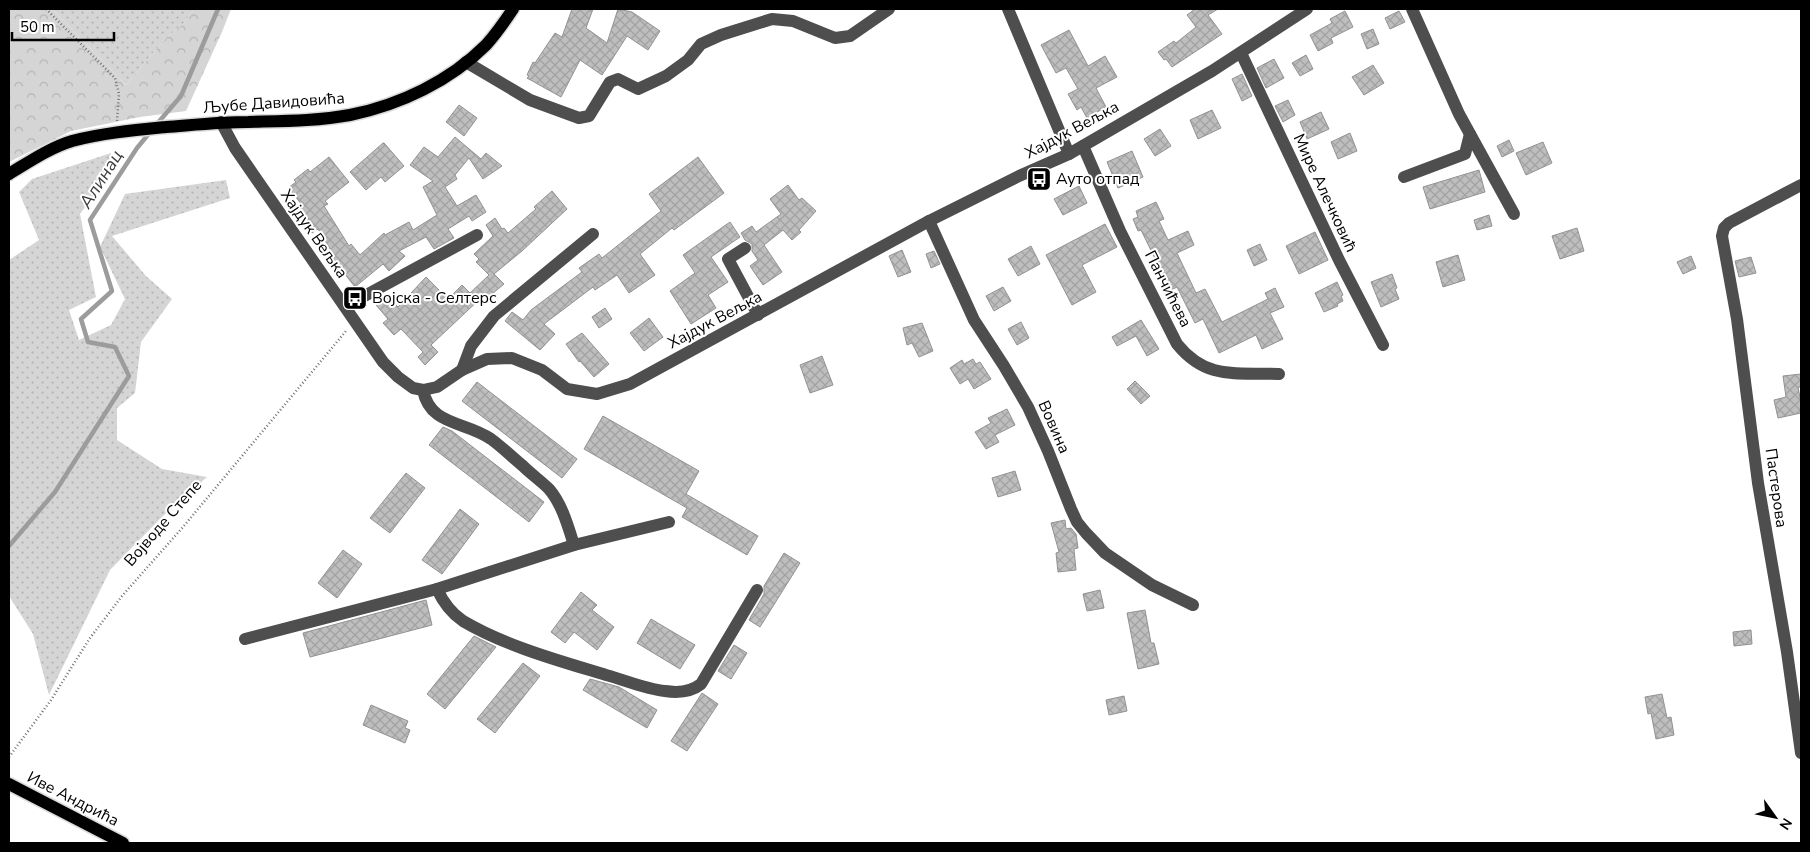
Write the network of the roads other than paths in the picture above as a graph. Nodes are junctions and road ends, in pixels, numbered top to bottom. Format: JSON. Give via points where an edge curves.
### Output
{"nodes":[{"id":1,"x":513,"y":9,"type":"edge"},
{"id":2,"x":889,"y":9,"type":"edge"},
{"id":3,"x":1008,"y":9,"type":"edge"},
{"id":4,"x":1308,"y":9,"type":"edge"},
{"id":5,"x":1412,"y":9,"type":"edge"},
{"id":6,"x":1241,"y":52,"type":"junction"},
{"id":7,"x":466,"y":62,"type":"junction"},
{"id":8,"x":221,"y":122,"type":"junction"},
{"id":9,"x":1470,"y":134,"type":"junction"},
{"id":10,"x":1083,"y":146,"type":"junction"},
{"id":11,"x":1069,"y":154,"type":"junction"},
{"id":12,"x":9,"y":174,"type":"edge"},
{"id":13,"x":1404,"y":177,"type":"dead end"},
{"id":14,"x":1801,"y":184,"type":"edge"},
{"id":15,"x":1514,"y":214,"type":"dead end"},
{"id":16,"x":929,"y":221,"type":"junction"},
{"id":17,"x":593,"y":234,"type":"dead end"},
{"id":18,"x":477,"y":235,"type":"dead end"},
{"id":19,"x":745,"y":248,"type":"dead end"},
{"id":20,"x":346,"y":306,"type":"junction"},
{"id":21,"x":758,"y":314,"type":"junction"},
{"id":22,"x":1383,"y":345,"type":"dead end"},
{"id":23,"x":462,"y":370,"type":"junction"},
{"id":24,"x":1279,"y":374,"type":"dead end"},
{"id":25,"x":423,"y":390,"type":"junction"},
{"id":26,"x":669,"y":522,"type":"dead end"},
{"id":27,"x":574,"y":545,"type":"junction"},
{"id":28,"x":436,"y":589,"type":"junction"},
{"id":29,"x":757,"y":590,"type":"dead end"},
{"id":30,"x":1193,"y":605,"type":"dead end"},
{"id":31,"x":246,"y":639,"type":"dead end"},
{"id":32,"x":1801,"y":753,"type":"edge"},
{"id":33,"x":9,"y":784,"type":"edge"},
{"id":34,"x":123,"y":843,"type":"edge"}],
"edges":[{"from":1,"to":7,"type":"main road","name":"Љубе Давидовића","via":[[486,45]]},
{"from":2,"to":7,"type":"street","via":[[850,36],[835,38],[793,21],[772,19],[720,35],[701,44],[688,60],[666,76],[638,89],[618,79],[610,82],[589,116],[579,118],[530,100]]},
{"from":3,"to":11,"type":"street"},
{"from":4,"to":6,"type":"street","name":"Хајдук Вељка"},
{"from":5,"to":9,"type":"street"},
{"from":6,"to":10,"type":"street","name":"Хајдук Вељка"},
{"from":6,"to":22,"type":"street","name":"Мире Алечковић","via":[[1339,260]]},
{"from":7,"to":8,"type":"main road","name":"Љубе Давидовића","via":[[417,93],[370,110],[327,118]]},
{"from":8,"to":12,"type":"main road","name":"Љубе Давидовића","via":[[86,138],[58,146]]},
{"from":8,"to":20,"type":"street","name":"Хајдук Вељка","via":[[229,140]]},
{"from":9,"to":13,"type":"street","via":[[1465,154]]},
{"from":9,"to":15,"type":"street"},
{"from":10,"to":11,"type":"street","name":"Хајдук Вељка"},
{"from":10,"to":24,"type":"street","name":"Панчићева","via":[[1120,231],[1184,353],[1216,372]]},
{"from":11,"to":16,"type":"street","name":"Хајдук Вељка"},
{"from":14,"to":32,"type":"street","name":"Пастерова","via":[[1728,223],[1722,236]]},
{"from":16,"to":21,"type":"street","name":"Хајдук Вељка"},
{"from":16,"to":30,"type":"street","name":"Вовина","via":[[974,320],[1028,407],[1078,522],[1105,553],[1152,585]]},
{"from":17,"to":23,"type":"street","via":[[494,316],[471,346]]},
{"from":18,"to":20,"type":"street"},
{"from":19,"to":21,"type":"street","via":[[728,259]]},
{"from":20,"to":25,"type":"street","name":"Хајдук Вељка","via":[[388,367],[413,388]]},
{"from":21,"to":23,"type":"street","name":"Хајдук Вељка","via":[[630,384],[596,394],[567,389],[542,370],[512,358],[487,359]]},
{"from":23,"to":25,"type":"street","name":"Хајдук Вељка","via":[[437,388]]},
{"from":25,"to":27,"type":"street","via":[[437,415],[491,439],[549,489],[562,511]]},
{"from":26,"to":27,"type":"street"},
{"from":27,"to":28,"type":"street"},
{"from":28,"to":29,"type":"street","via":[[441,599],[464,621],[532,652],[654,689],[676,692],[692,690],[701,684]]},
{"from":28,"to":31,"type":"street"},
{"from":33,"to":34,"type":"main road","name":"Иве Андрића"}]}
